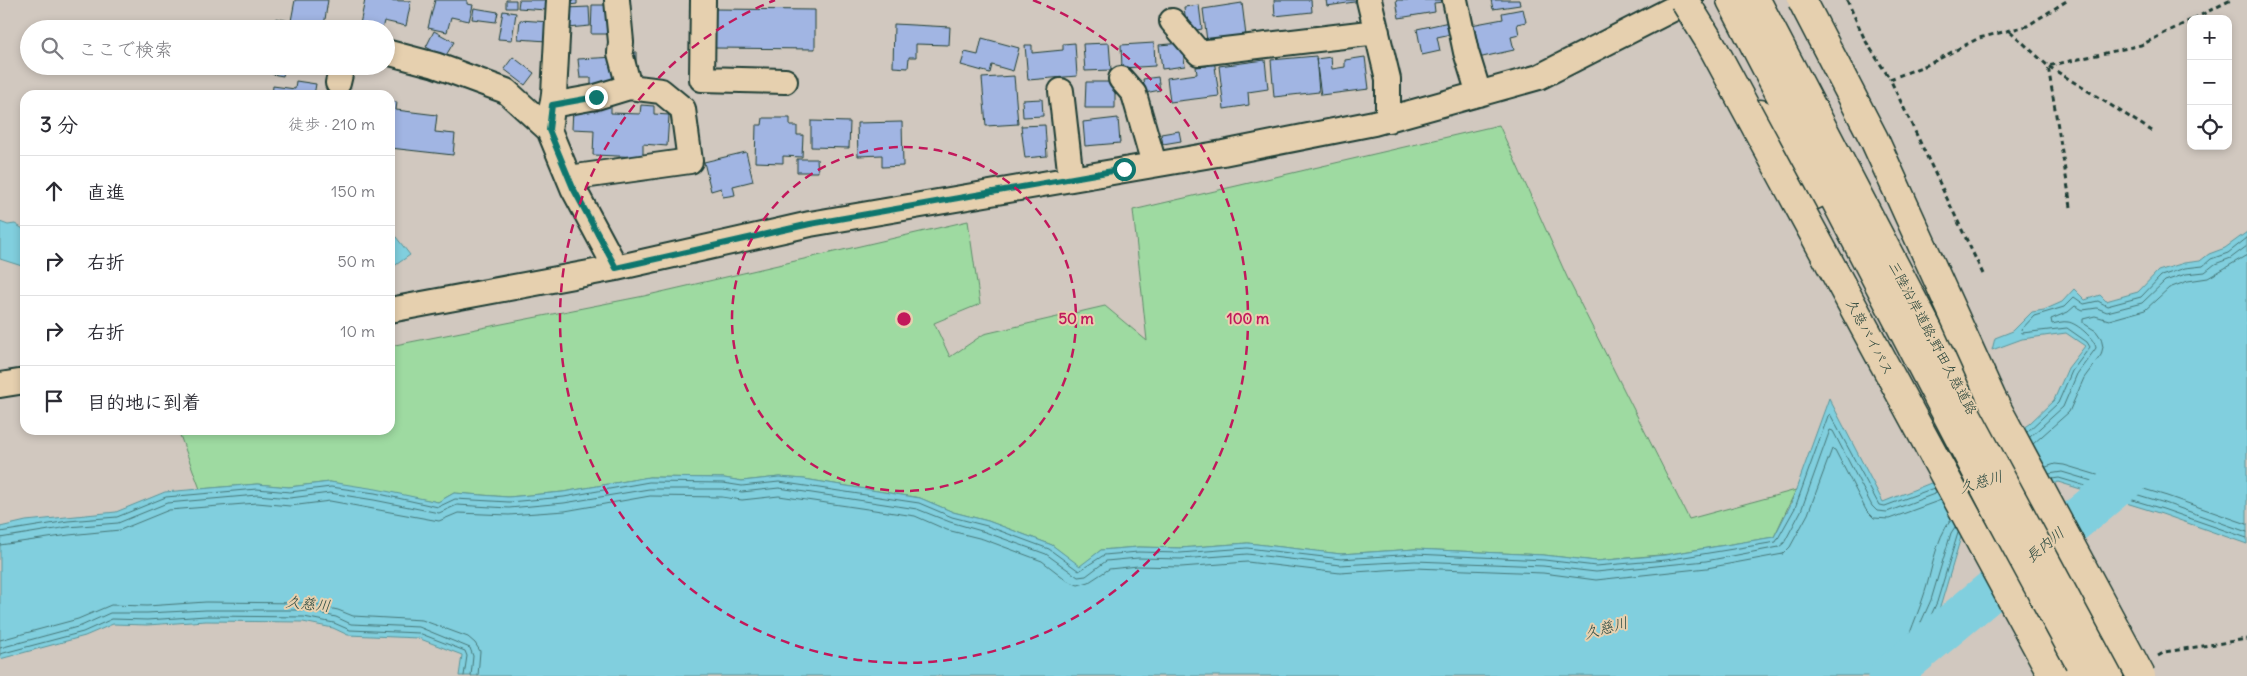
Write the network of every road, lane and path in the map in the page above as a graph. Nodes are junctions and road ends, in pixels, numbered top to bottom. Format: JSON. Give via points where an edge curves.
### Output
{"nodes":[{"id":1,"x":559,"y":0,"type":"edge"},
{"id":2,"x":616,"y":0,"type":"edge"},
{"id":3,"x":703,"y":0,"type":"edge"},
{"id":4,"x":1370,"y":0,"type":"edge"},
{"id":5,"x":1455,"y":0,"type":"edge"},
{"id":6,"x":1684,"y":0,"type":"edge"},
{"id":7,"x":1690,"y":0,"type":"edge"},
{"id":8,"x":1731,"y":0,"type":"edge"},
{"id":9,"x":1756,"y":0,"type":"edge"},
{"id":10,"x":1771,"y":0,"type":"edge"},
{"id":11,"x":1802,"y":0,"type":"edge"},
{"id":12,"x":1847,"y":0,"type":"edge"},
{"id":13,"x":2068,"y":0,"type":"edge"},
{"id":14,"x":2231,"y":0,"type":"edge"},
{"id":15,"x":2200,"y":15,"type":"edge"},
{"id":16,"x":1172,"y":21,"type":"dead end"},
{"id":17,"x":2187,"y":22,"type":"edge"},
{"id":18,"x":2009,"y":30,"type":"junction"},
{"id":19,"x":1377,"y":32,"type":"junction"},
{"id":20,"x":1710,"y":42,"type":"junction"},
{"id":21,"x":395,"y":54,"type":"edge"},
{"id":22,"x":2048,"y":66,"type":"junction"},
{"id":23,"x":1122,"y":79,"type":"dead end"},
{"id":24,"x":1890,"y":80,"type":"junction"},
{"id":25,"x":785,"y":81,"type":"dead end"},
{"id":26,"x":629,"y":87,"type":"junction"},
{"id":27,"x":1061,"y":90,"type":"dead end"},
{"id":28,"x":1479,"y":94,"type":"junction"},
{"id":29,"x":552,"y":105,"type":"junction"},
{"id":30,"x":1388,"y":120,"type":"junction"},
{"id":31,"x":549,"y":130,"type":"junction"},
{"id":32,"x":2152,"y":131,"type":"dead end"},
{"id":33,"x":1154,"y":164,"type":"junction"},
{"id":34,"x":569,"y":178,"type":"junction"},
{"id":35,"x":1071,"y":179,"type":"junction"},
{"id":36,"x":2071,"y":207,"type":"dead end"},
{"id":37,"x":1884,"y":244,"type":"junction"},
{"id":38,"x":616,"y":268,"type":"junction"},
{"id":39,"x":1982,"y":274,"type":"dead end"},
{"id":40,"x":395,"y":309,"type":"edge"},
{"id":41,"x":20,"y":381,"type":"edge"},
{"id":42,"x":0,"y":386,"type":"edge"},
{"id":43,"x":1932,"y":386,"type":"junction"},
{"id":44,"x":2247,"y":639,"type":"edge"},
{"id":45,"x":2149,"y":666,"type":"edge"},
{"id":46,"x":2054,"y":676,"type":"edge"},
{"id":47,"x":2083,"y":676,"type":"edge"},
{"id":48,"x":2109,"y":676,"type":"edge"}],
"edges":[{"from":1,"to":29,"type":"street"},
{"from":2,"to":26,"type":"street","via":[[620,53]]},
{"from":3,"to":25,"type":"street","via":[[702,79]]},
{"from":4,"to":19,"type":"street"},
{"from":5,"to":28,"type":"street"},
{"from":6,"to":20,"type":"highway","name":"久慈バイパス","bridge":true},
{"from":7,"to":28,"type":"street","via":[[1539,77]]},
{"from":8,"to":43,"type":"highway","name":"三陸沿岸道路;野田久慈道路"},
{"from":9,"to":37,"type":"highway","name":"三陸沿岸道路;野田久慈道路"},
{"from":10,"to":37,"type":"highway"},
{"from":11,"to":45,"type":"highway","bridge":true,"via":[[1874,139],[1992,399]]},
{"from":12,"to":24,"type":"path","via":[[1865,40]]},
{"from":13,"to":18,"type":"path","via":[[2027,26]]},
{"from":14,"to":15,"type":"path"},
{"from":16,"to":19,"type":"street","via":[[1200,53]]},
{"from":17,"to":22,"type":"path","via":[[2140,45]]},
{"from":18,"to":22,"type":"path"},
{"from":18,"to":24,"type":"path","via":[[1979,38]]},
{"from":19,"to":30,"type":"street","via":[[1388,79]]},
{"from":20,"to":43,"type":"highway","bridge":true,"via":[[1808,183]]},
{"from":20,"to":46,"type":"highway","name":"久慈バイパス","bridge":true},
{"from":21,"to":31,"type":"street","via":[[435,64],[506,91]]},
{"from":22,"to":32,"type":"path"},
{"from":22,"to":36,"type":"path"},
{"from":23,"to":33,"type":"street","via":[[1134,94]]},
{"from":24,"to":39,"type":"path"},
{"from":26,"to":29,"type":"street"},
{"from":26,"to":34,"type":"street","via":[[662,90],[683,108],[690,161]]},
{"from":27,"to":35,"type":"street"},
{"from":28,"to":30,"type":"street"},
{"from":29,"to":31,"type":"street"},
{"from":30,"to":33,"type":"street"},
{"from":31,"to":34,"type":"street"},
{"from":33,"to":35,"type":"street"},
{"from":34,"to":38,"type":"street"},
{"from":35,"to":38,"type":"street","via":[[810,224]]},
{"from":37,"to":48,"type":"highway","name":"三陸沿岸道路;野田久慈道路"},
{"from":38,"to":40,"type":"street"},
{"from":41,"to":42,"type":"street"},
{"from":43,"to":47,"type":"highway","name":"三陸沿岸道路;野田久慈道路"},
{"from":44,"to":45,"type":"path","via":[[2165,652]]}]}
